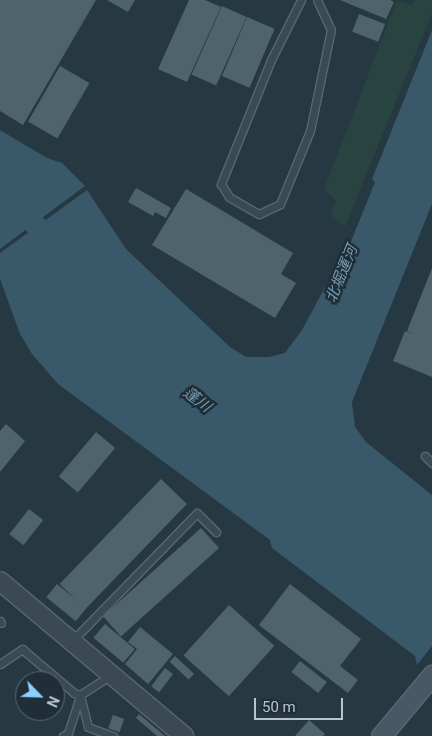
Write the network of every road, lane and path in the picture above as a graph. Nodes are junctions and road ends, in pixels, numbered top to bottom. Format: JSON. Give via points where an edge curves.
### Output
{"nodes":[{"id":1,"x":301,"y":0,"type":"edge"},
{"id":2,"x":317,"y":0,"type":"edge"},
{"id":3,"x":425,"y":456,"type":"dead end"},
{"id":4,"x":432,"y":463,"type":"edge"},
{"id":5,"x":216,"y":532,"type":"dead end"},
{"id":6,"x":0,"y":581,"type":"edge"},
{"id":7,"x":72,"y":642,"type":"junction"},
{"id":8,"x":0,"y":664,"type":"edge"},
{"id":9,"x":112,"y":675,"type":"junction"},
{"id":10,"x":429,"y":684,"type":"edge"},
{"id":11,"x":80,"y":695,"type":"junction"},
{"id":12,"x":63,"y":736,"type":"edge"},
{"id":13,"x":113,"y":736,"type":"edge"},
{"id":14,"x":184,"y":736,"type":"edge"},
{"id":15,"x":381,"y":736,"type":"edge"}],
"edges":[{"from":1,"to":2,"type":"lane","via":[[271,60],[221,184],[229,198],[259,214],[280,204],[310,131],[331,30]]},
{"from":3,"to":4,"type":"lane"},
{"from":5,"to":7,"type":"lane","via":[[197,513]]},
{"from":6,"to":7,"type":"street"},
{"from":7,"to":9,"type":"street"},
{"from":8,"to":11,"type":"lane","via":[[22,648]]},
{"from":9,"to":11,"type":"lane"},
{"from":9,"to":14,"type":"street"},
{"from":10,"to":15,"type":"main road"},
{"from":11,"to":12,"type":"lane","via":[[68,733]]},
{"from":11,"to":13,"type":"lane","via":[[88,727]]}]}
